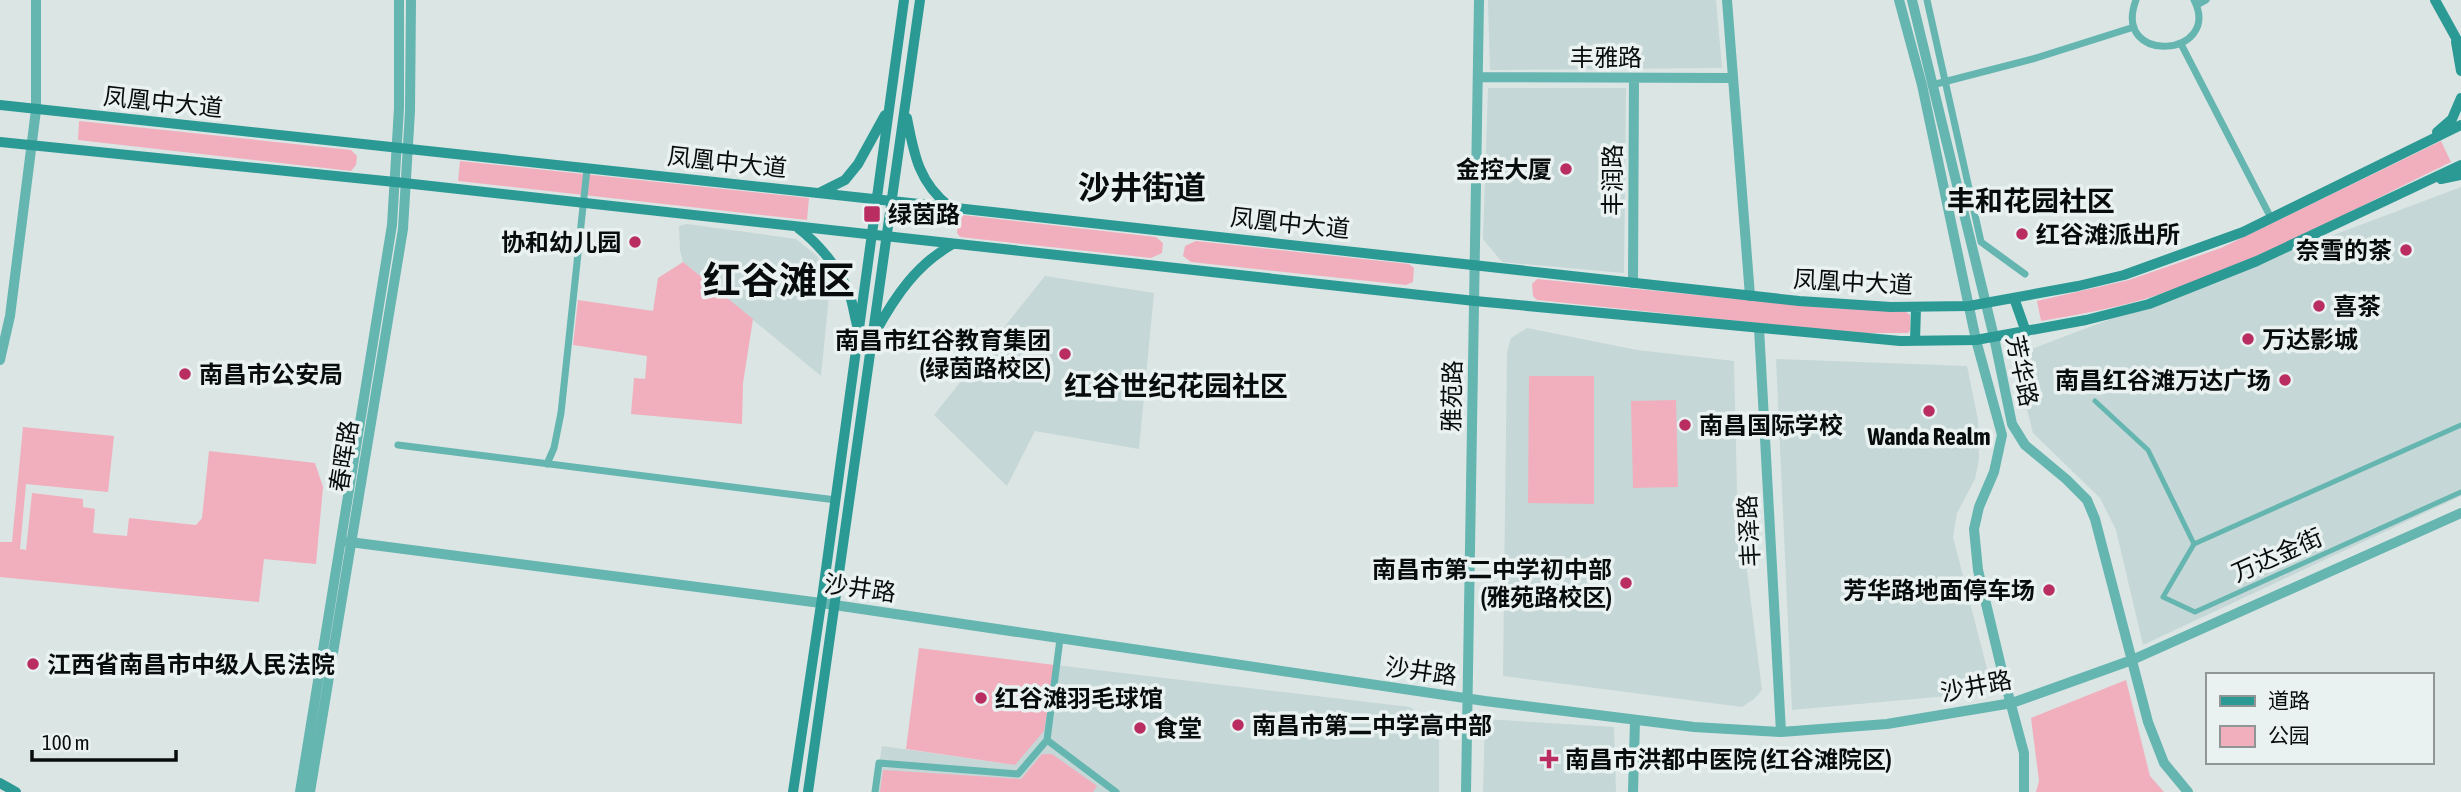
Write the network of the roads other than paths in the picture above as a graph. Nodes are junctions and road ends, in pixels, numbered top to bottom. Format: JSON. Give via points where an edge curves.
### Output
{"nodes":[{"id":1,"x":36,"y":0,"type":"edge"},
{"id":2,"x":399,"y":0,"type":"edge"},
{"id":3,"x":411,"y":0,"type":"edge"},
{"id":4,"x":905,"y":0,"type":"edge"},
{"id":5,"x":920,"y":0,"type":"edge"},
{"id":6,"x":1479,"y":0,"type":"edge"},
{"id":7,"x":1727,"y":0,"type":"edge"},
{"id":8,"x":1899,"y":0,"type":"edge"},
{"id":9,"x":1912,"y":0,"type":"edge"},
{"id":10,"x":1927,"y":0,"type":"edge"},
{"id":11,"x":2136,"y":0,"type":"edge"},
{"id":12,"x":2206,"y":0,"type":"edge"},
{"id":13,"x":2435,"y":0,"type":"edge"},
{"id":14,"x":2195,"y":3,"type":"edge"},
{"id":15,"x":2134,"y":27,"type":"junction"},
{"id":16,"x":2455,"y":36,"type":"junction"},
{"id":17,"x":2181,"y":44,"type":"junction"},
{"id":18,"x":2461,"y":47,"type":"edge"},
{"id":19,"x":2461,"y":71,"type":"edge"},
{"id":20,"x":1478,"y":77,"type":"junction"},
{"id":21,"x":1634,"y":78,"type":"junction"},
{"id":22,"x":1733,"y":78,"type":"junction"},
{"id":23,"x":1945,"y":82,"type":"junction"},
{"id":24,"x":1932,"y":85,"type":"junction"},
{"id":25,"x":2461,"y":99,"type":"edge"},
{"id":26,"x":0,"y":105,"type":"edge"},
{"id":27,"x":889,"y":106,"type":"junction"},
{"id":28,"x":905,"y":109,"type":"junction"},
{"id":29,"x":36,"y":110,"type":"junction"},
{"id":30,"x":2461,"y":125,"type":"edge"},
{"id":31,"x":0,"y":142,"type":"edge"},
{"id":32,"x":33,"y":145,"type":"junction"},
{"id":33,"x":403,"y":150,"type":"junction"},
{"id":34,"x":2387,"y":161,"type":"junction"},
{"id":35,"x":2461,"y":165,"type":"edge"},
{"id":36,"x":587,"y":169,"type":"junction"},
{"id":37,"x":2461,"y":175,"type":"edge"},
{"id":38,"x":400,"y":183,"type":"junction"},
{"id":39,"x":2425,"y":183,"type":"junction"},
{"id":40,"x":819,"y":193,"type":"junction"},
{"id":41,"x":876,"y":199,"type":"junction"},
{"id":42,"x":892,"y":201,"type":"junction"},
{"id":43,"x":583,"y":203,"type":"junction"},
{"id":44,"x":950,"y":207,"type":"junction"},
{"id":45,"x":2270,"y":218,"type":"junction"},
{"id":46,"x":796,"y":226,"type":"junction"},
{"id":47,"x":872,"y":235,"type":"junction"},
{"id":48,"x":887,"y":236,"type":"junction"},
{"id":49,"x":953,"y":244,"type":"junction"},
{"id":50,"x":1475,"y":265,"type":"junction"},
{"id":51,"x":2025,"y":274,"type":"dead end"},
{"id":52,"x":1633,"y":283,"type":"junction"},
{"id":53,"x":1750,"y":296,"type":"junction"},
{"id":54,"x":2014,"y":298,"type":"junction"},
{"id":55,"x":1475,"y":301,"type":"junction"},
{"id":56,"x":1985,"y":303,"type":"junction"},
{"id":57,"x":1969,"y":306,"type":"junction"},
{"id":58,"x":1916,"y":307,"type":"junction"},
{"id":59,"x":1759,"y":328,"type":"junction"},
{"id":60,"x":859,"y":331,"type":"junction"},
{"id":61,"x":2026,"y":332,"type":"junction"},
{"id":62,"x":873,"y":336,"type":"junction"},
{"id":63,"x":1994,"y":337,"type":"junction"},
{"id":64,"x":1976,"y":340,"type":"junction"},
{"id":65,"x":1915,"y":341,"type":"junction"},
{"id":66,"x":0,"y":360,"type":"edge"},
{"id":67,"x":2095,"y":401,"type":"dead end"},
{"id":68,"x":2461,"y":425,"type":"edge"},
{"id":69,"x":398,"y":445,"type":"dead end"},
{"id":70,"x":547,"y":464,"type":"junction"},
{"id":71,"x":2461,"y":492,"type":"edge"},
{"id":72,"x":836,"y":500,"type":"junction"},
{"id":73,"x":2461,"y":513,"type":"edge"},
{"id":74,"x":346,"y":542,"type":"junction"},
{"id":75,"x":2194,"y":544,"type":"junction"},
{"id":76,"x":818,"y":603,"type":"junction"},
{"id":77,"x":837,"y":606,"type":"junction"},
{"id":78,"x":1060,"y":639,"type":"junction"},
{"id":79,"x":2132,"y":660,"type":"junction"},
{"id":80,"x":1468,"y":699,"type":"junction"},
{"id":81,"x":2011,"y":703,"type":"junction"},
{"id":82,"x":1635,"y":721,"type":"junction"},
{"id":83,"x":1782,"y":732,"type":"junction"},
{"id":84,"x":1047,"y":740,"type":"junction"},
{"id":85,"x":0,"y":783,"type":"edge"},
{"id":86,"x":16,"y":792,"type":"edge"},
{"id":87,"x":300,"y":792,"type":"edge"},
{"id":88,"x":310,"y":792,"type":"edge"},
{"id":89,"x":793,"y":792,"type":"edge"},
{"id":90,"x":808,"y":792,"type":"edge"},
{"id":91,"x":875,"y":792,"type":"edge"},
{"id":92,"x":1115,"y":792,"type":"edge"},
{"id":93,"x":1466,"y":792,"type":"edge"},
{"id":94,"x":1633,"y":792,"type":"edge"},
{"id":95,"x":2024,"y":792,"type":"edge"},
{"id":96,"x":2188,"y":792,"type":"edge"}],
"edges":[{"from":1,"to":29,"type":"street"},
{"from":2,"to":33,"type":"street","name":"春晖路"},
{"from":3,"to":33,"type":"street","name":"春晖路"},
{"from":4,"to":27,"type":"main road"},
{"from":5,"to":28,"type":"main road"},
{"from":6,"to":20,"type":"street","name":"雅苑路"},
{"from":7,"to":22,"type":"street"},
{"from":8,"to":57,"type":"street","name":"芳华路"},
{"from":9,"to":24,"type":"street","name":"芳华路"},
{"from":10,"to":23,"type":"street"},
{"from":11,"to":15,"type":"street"},
{"from":12,"to":14,"type":"street"},
{"from":13,"to":16,"type":"main road"},
{"from":14,"to":17,"type":"street","via":[[2194,32]]},
{"from":15,"to":17,"type":"street","via":[[2159,47]]},
{"from":15,"to":23,"type":"street"},
{"from":16,"to":18,"type":"main road"},
{"from":16,"to":19,"type":"main road"},
{"from":17,"to":45,"type":"street"},
{"from":20,"to":21,"type":"street","name":"丰雅路"},
{"from":20,"to":50,"type":"street","name":"雅苑路"},
{"from":21,"to":22,"type":"street","name":"丰雅路"},
{"from":21,"to":52,"type":"street","name":"丰润路"},
{"from":22,"to":53,"type":"street"},
{"from":23,"to":24,"type":"street"},
{"from":23,"to":51,"type":"street","via":[[1981,242]]},
{"from":24,"to":56,"type":"street","name":"芳华路"},
{"from":25,"to":34,"type":"main road","via":[[2442,130]]},
{"from":26,"to":29,"type":"main road","name":"凤凰中大道"},
{"from":27,"to":40,"type":"main road","via":[[858,164],[845,180]]},
{"from":27,"to":41,"type":"main road"},
{"from":28,"to":42,"type":"main road"},
{"from":28,"to":44,"type":"main road","via":[[917,165]]},
{"from":29,"to":32,"type":"street"},
{"from":29,"to":33,"type":"main road","name":"凤凰中大道"},
{"from":30,"to":34,"type":"main road","name":"凤凰中大道"},
{"from":31,"to":32,"type":"main road"},
{"from":32,"to":38,"type":"main road"},
{"from":32,"to":66,"type":"street"},
{"from":33,"to":36,"type":"main road","name":"凤凰中大道"},
{"from":33,"to":38,"type":"street","name":"春晖路"},
{"from":34,"to":45,"type":"main road","name":"凤凰中大道"},
{"from":35,"to":39,"type":"main road"},
{"from":36,"to":40,"type":"main road","name":"凤凰中大道"},
{"from":36,"to":43,"type":"street"},
{"from":37,"to":39,"type":"main road"},
{"from":38,"to":43,"type":"main road"},
{"from":38,"to":74,"type":"street","name":"春晖路"},
{"from":39,"to":61,"type":"main road","via":[[2258,261],[2149,304]]},
{"from":40,"to":41,"type":"main road","name":"凤凰中大道"},
{"from":41,"to":42,"type":"main road","name":"凤凰中大道"},
{"from":41,"to":47,"type":"main road"},
{"from":42,"to":44,"type":"main road","name":"凤凰中大道"},
{"from":42,"to":48,"type":"main road"},
{"from":43,"to":46,"type":"main road"},
{"from":43,"to":70,"type":"street","via":[[561,413]]},
{"from":44,"to":50,"type":"main road","name":"凤凰中大道"},
{"from":45,"to":54,"type":"main road","name":"凤凰中大道","via":[[2124,275]]},
{"from":46,"to":47,"type":"main road"},
{"from":46,"to":60,"type":"main road","via":[[839,276]]},
{"from":47,"to":48,"type":"main road"},
{"from":47,"to":60,"type":"main road"},
{"from":48,"to":49,"type":"main road"},
{"from":48,"to":62,"type":"main road"},
{"from":49,"to":55,"type":"main road"},
{"from":49,"to":62,"type":"main road","via":[[933,255],[909,279]]},
{"from":50,"to":52,"type":"main road","name":"凤凰中大道"},
{"from":50,"to":55,"type":"street","name":"雅苑路"},
{"from":52,"to":53,"type":"main road","name":"凤凰中大道"},
{"from":53,"to":58,"type":"main road","name":"凤凰中大道"},
{"from":54,"to":56,"type":"main road","name":"凤凰中大道"},
{"from":54,"to":61,"type":"main road"},
{"from":55,"to":59,"type":"main road"},
{"from":55,"to":80,"type":"street","name":"雅苑路"},
{"from":56,"to":57,"type":"main road","name":"凤凰中大道"},
{"from":56,"to":63,"type":"street","name":"芳华路"},
{"from":57,"to":58,"type":"main road","name":"凤凰中大道"},
{"from":57,"to":64,"type":"street","name":"芳华路"},
{"from":58,"to":65,"type":"main road"},
{"from":59,"to":65,"type":"main road"},
{"from":59,"to":83,"type":"street","name":"丰泽路"},
{"from":60,"to":72,"type":"main road"},
{"from":61,"to":63,"type":"main road"},
{"from":62,"to":77,"type":"main road"},
{"from":63,"to":64,"type":"main road"},
{"from":63,"to":79,"type":"street","name":"芳华路","via":[[2012,424],[2025,444],[2087,500]]},
{"from":64,"to":65,"type":"main road"},
{"from":64,"to":81,"type":"street","name":"芳华路","via":[[2002,435],[1974,529],[1978,570]]},
{"from":67,"to":75,"type":"street","via":[[2148,450]]},
{"from":68,"to":75,"type":"street","name":"万达金街"},
{"from":69,"to":70,"type":"street"},
{"from":70,"to":72,"type":"street"},
{"from":71,"to":75,"type":"street","name":"万达金街","via":[[2195,612],[2163,597]]},
{"from":72,"to":76,"type":"main road"},
{"from":73,"to":79,"type":"street","name":"沙井路"},
{"from":74,"to":76,"type":"street","name":"沙井路"},
{"from":74,"to":87,"type":"street","name":"春晖路"},
{"from":74,"to":88,"type":"street","name":"春晖路"},
{"from":76,"to":77,"type":"street","name":"沙井路"},
{"from":76,"to":89,"type":"main road"},
{"from":77,"to":78,"type":"street","name":"沙井路"},
{"from":77,"to":90,"type":"main road"},
{"from":78,"to":80,"type":"street","name":"沙井路"},
{"from":78,"to":84,"type":"street"},
{"from":79,"to":81,"type":"street","name":"沙井路"},
{"from":79,"to":96,"type":"street","name":"芳华路","via":[[2164,763]]},
{"from":80,"to":82,"type":"street","name":"沙井路"},
{"from":80,"to":93,"type":"street","name":"雅苑路"},
{"from":81,"to":83,"type":"street","name":"沙井路","via":[[1887,724]]},
{"from":81,"to":95,"type":"street","name":"芳华路","via":[[2024,753]]},
{"from":82,"to":83,"type":"street","name":"沙井路"},
{"from":82,"to":94,"type":"street"},
{"from":84,"to":91,"type":"street","via":[[1018,774],[879,763]]},
{"from":84,"to":92,"type":"street"},
{"from":85,"to":86,"type":"main road"}]}
